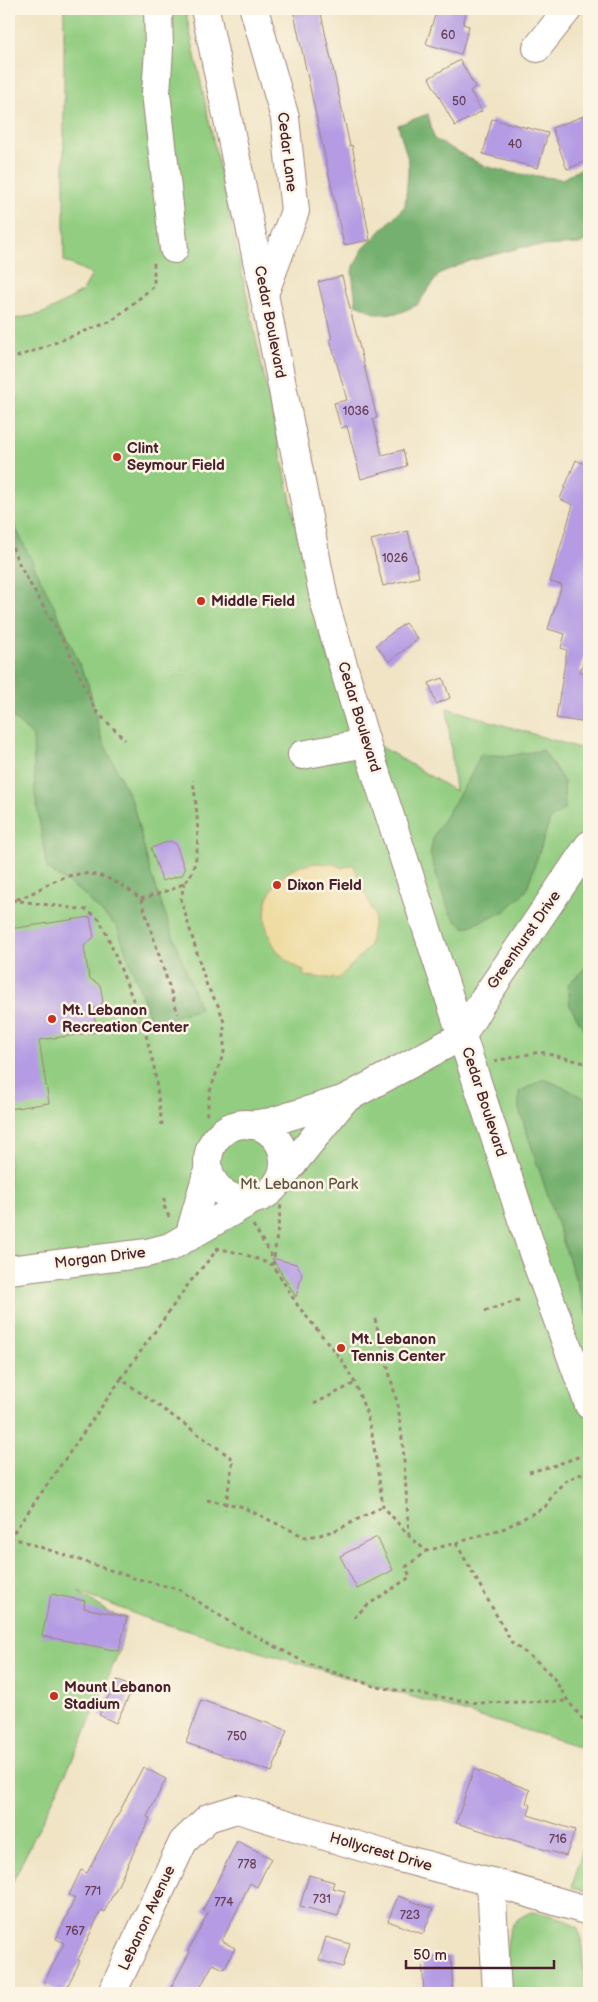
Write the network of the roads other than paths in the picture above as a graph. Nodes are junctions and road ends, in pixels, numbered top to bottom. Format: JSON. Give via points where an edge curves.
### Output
{"nodes":[{"id":1,"x":158,"y":9,"type":"edge"},
{"id":2,"x":205,"y":9,"type":"edge"},
{"id":3,"x":254,"y":9,"type":"edge"},
{"id":4,"x":568,"y":9,"type":"edge"},
{"id":5,"x":537,"y":48,"type":"dead end"},
{"id":6,"x":174,"y":249,"type":"road end"},
{"id":7,"x":264,"y":294,"type":"junction"},
{"id":8,"x":366,"y":743,"type":"junction"},
{"id":9,"x":302,"y":755,"type":"dead end"},
{"id":10,"x":589,"y":845,"type":"edge"},
{"id":11,"x":462,"y":1036,"type":"junction"},
{"id":12,"x":345,"y":1099,"type":"junction"},
{"id":13,"x":250,"y":1125,"type":"junction"},
{"id":14,"x":208,"y":1170,"type":"junction"},
{"id":15,"x":264,"y":1198,"type":"junction"},
{"id":16,"x":191,"y":1235,"type":"junction"},
{"id":17,"x":9,"y":1270,"type":"edge"},
{"id":18,"x":589,"y":1405,"type":"edge"},
{"id":19,"x":183,"y":1842,"type":"joint"},
{"id":20,"x":491,"y":1882,"type":"junction"},
{"id":21,"x":589,"y":1911,"type":"edge"},
{"id":22,"x":112,"y":1993,"type":"edge"},
{"id":23,"x":497,"y":1993,"type":"edge"}],
"edges":[{"from":1,"to":6,"type":"street","via":[[156,93]]},
{"from":2,"to":7,"type":"street","name":"Cedar Boulevard"},
{"from":3,"to":7,"type":"street","name":"Cedar Lane","via":[[285,118],[295,212]]},
{"from":4,"to":5,"type":"street"},
{"from":7,"to":8,"type":"street","name":"Cedar Boulevard","via":[[325,604]]},
{"from":8,"to":9,"type":"street"},
{"from":8,"to":11,"type":"street","name":"Cedar Boulevard"},
{"from":10,"to":11,"type":"street","name":"Greenhurst Drive"},
{"from":11,"to":12,"type":"street","name":"Morgan Drive"},
{"from":11,"to":18,"type":"street","name":"Cedar Boulevard","via":[[532,1250]]},
{"from":12,"to":13,"type":"street","name":"Morgan Drive","via":[[271,1122]]},
{"from":12,"to":15,"type":"street","name":"Morgan Drive"},
{"from":13,"to":14,"type":"street","via":[[238,1125],[218,1137],[211,1147]]},
{"from":13,"to":15,"type":"street","via":[[272,1135],[283,1157],[283,1169]]},
{"from":14,"to":15,"type":"street","via":[[212,1181],[230,1197],[242,1200]]},
{"from":14,"to":16,"type":"street"},
{"from":15,"to":16,"type":"street","name":"Morgan Drive"},
{"from":16,"to":17,"type":"street","name":"Morgan Drive","via":[[170,1247],[147,1254]]},
{"from":19,"to":20,"type":"street","name":"Hollycrest Drive","via":[[208,1818],[237,1808],[388,1855]]},
{"from":19,"to":22,"type":"street","name":"Lebanon Avenue"},
{"from":20,"to":21,"type":"street","name":"Hollycrest Drive"},
{"from":20,"to":23,"type":"street"}]}
